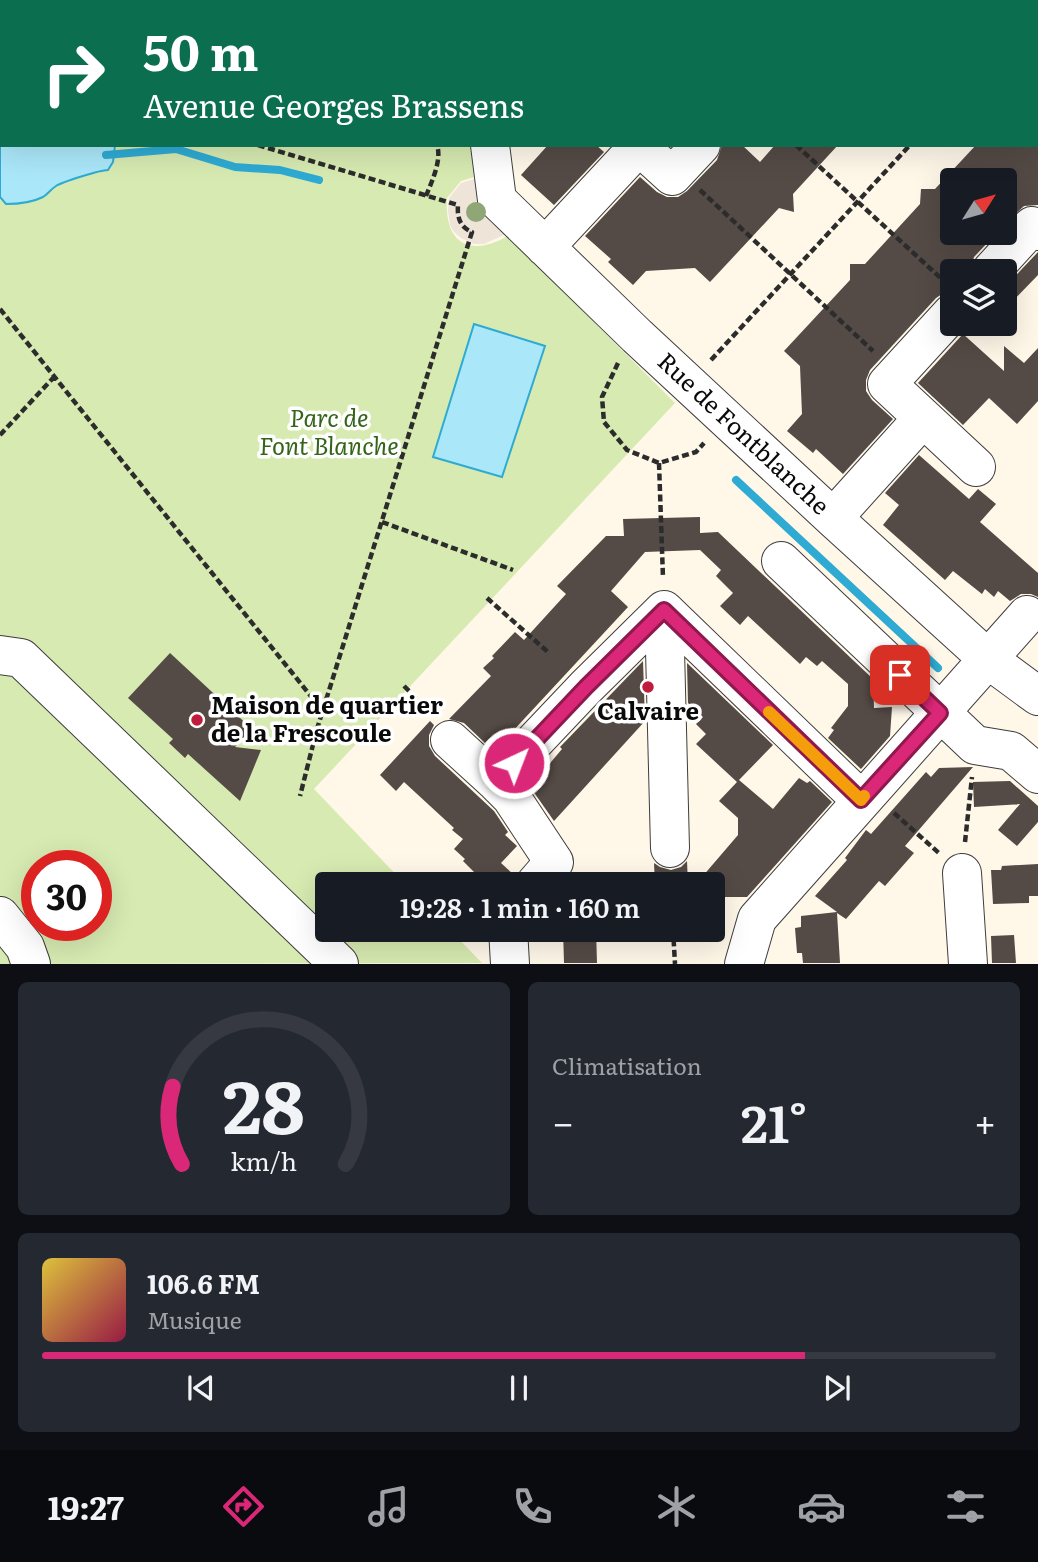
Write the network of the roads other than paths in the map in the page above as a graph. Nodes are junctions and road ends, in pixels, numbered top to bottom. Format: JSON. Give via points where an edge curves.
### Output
{"nodes":[{"id":1,"x":491,"y":147,"type":"edge"},
{"id":2,"x":638,"y":147,"type":"edge"},
{"id":3,"x":640,"y":147,"type":"edge"},
{"id":4,"x":690,"y":157,"type":"edge"},
{"id":5,"x":1038,"y":230,"type":"edge"},
{"id":6,"x":545,"y":247,"type":"junction"},
{"id":7,"x":1002,"y":259,"type":"edge"},
{"id":8,"x":940,"y":326,"type":"edge"},
{"id":9,"x":923,"y":418,"type":"junction"},
{"id":10,"x":976,"y":467,"type":"dead end"},
{"id":11,"x":833,"y":518,"type":"junction"},
{"id":12,"x":781,"y":561,"type":"dead end"},
{"id":13,"x":664,"y":610,"type":"junction"},
{"id":14,"x":1027,"y":615,"type":"dead end"},
{"id":15,"x":0,"y":655,"type":"edge"},
{"id":16,"x":989,"y":660,"type":"junction"},
{"id":17,"x":1038,"y":696,"type":"edge"},
{"id":18,"x":940,"y":713,"type":"junction"},
{"id":19,"x":450,"y":740,"type":"road end"},
{"id":20,"x":1038,"y":774,"type":"edge"},
{"id":21,"x":496,"y":782,"type":"junction"},
{"id":22,"x":865,"y":796,"type":"junction"},
{"id":23,"x":670,"y":848,"type":"dead end"},
{"id":24,"x":545,"y":872,"type":"edge"},
{"id":25,"x":962,"y":873,"type":"road end"},
{"id":26,"x":0,"y":916,"type":"edge"},
{"id":27,"x":509,"y":942,"type":"edge"},
{"id":28,"x":745,"y":963,"type":"edge"},
{"id":29,"x":31,"y":964,"type":"edge"},
{"id":30,"x":339,"y":964,"type":"edge"},
{"id":31,"x":510,"y":964,"type":"edge"},
{"id":32,"x":968,"y":964,"type":"edge"}],
"edges":[{"from":1,"to":6,"type":"street","name":"Rue de Fontblanche","via":[[497,200]]},
{"from":2,"to":6,"type":"street"},
{"from":3,"to":4,"type":"street","via":[[672,176]]},
{"from":5,"to":7,"type":"street","via":[[1032,226]]},
{"from":6,"to":11,"type":"street","name":"Rue de Fontblanche"},
{"from":8,"to":9,"type":"street","via":[[887,384]]},
{"from":9,"to":10,"type":"street"},
{"from":9,"to":11,"type":"street"},
{"from":11,"to":16,"type":"street","name":"Rue de Fontblanche"},
{"from":12,"to":18,"type":"street"},
{"from":13,"to":21,"type":"street"},
{"from":13,"to":22,"type":"street"},
{"from":13,"to":23,"type":"street"},
{"from":14,"to":16,"type":"street"},
{"from":15,"to":30,"type":"street","via":[[21,658]]},
{"from":16,"to":17,"type":"street","name":"Rue de Fontblanche"},
{"from":16,"to":18,"type":"street"},
{"from":18,"to":20,"type":"street","via":[[975,745],[1011,751]]},
{"from":18,"to":22,"type":"street"},
{"from":19,"to":21,"type":"street"},
{"from":21,"to":24,"type":"street","via":[[554,862]]},
{"from":22,"to":28,"type":"street","via":[[757,919]]},
{"from":25,"to":32,"type":"street"},
{"from":26,"to":29,"type":"street","via":[[25,947]]},
{"from":27,"to":31,"type":"street"}]}
